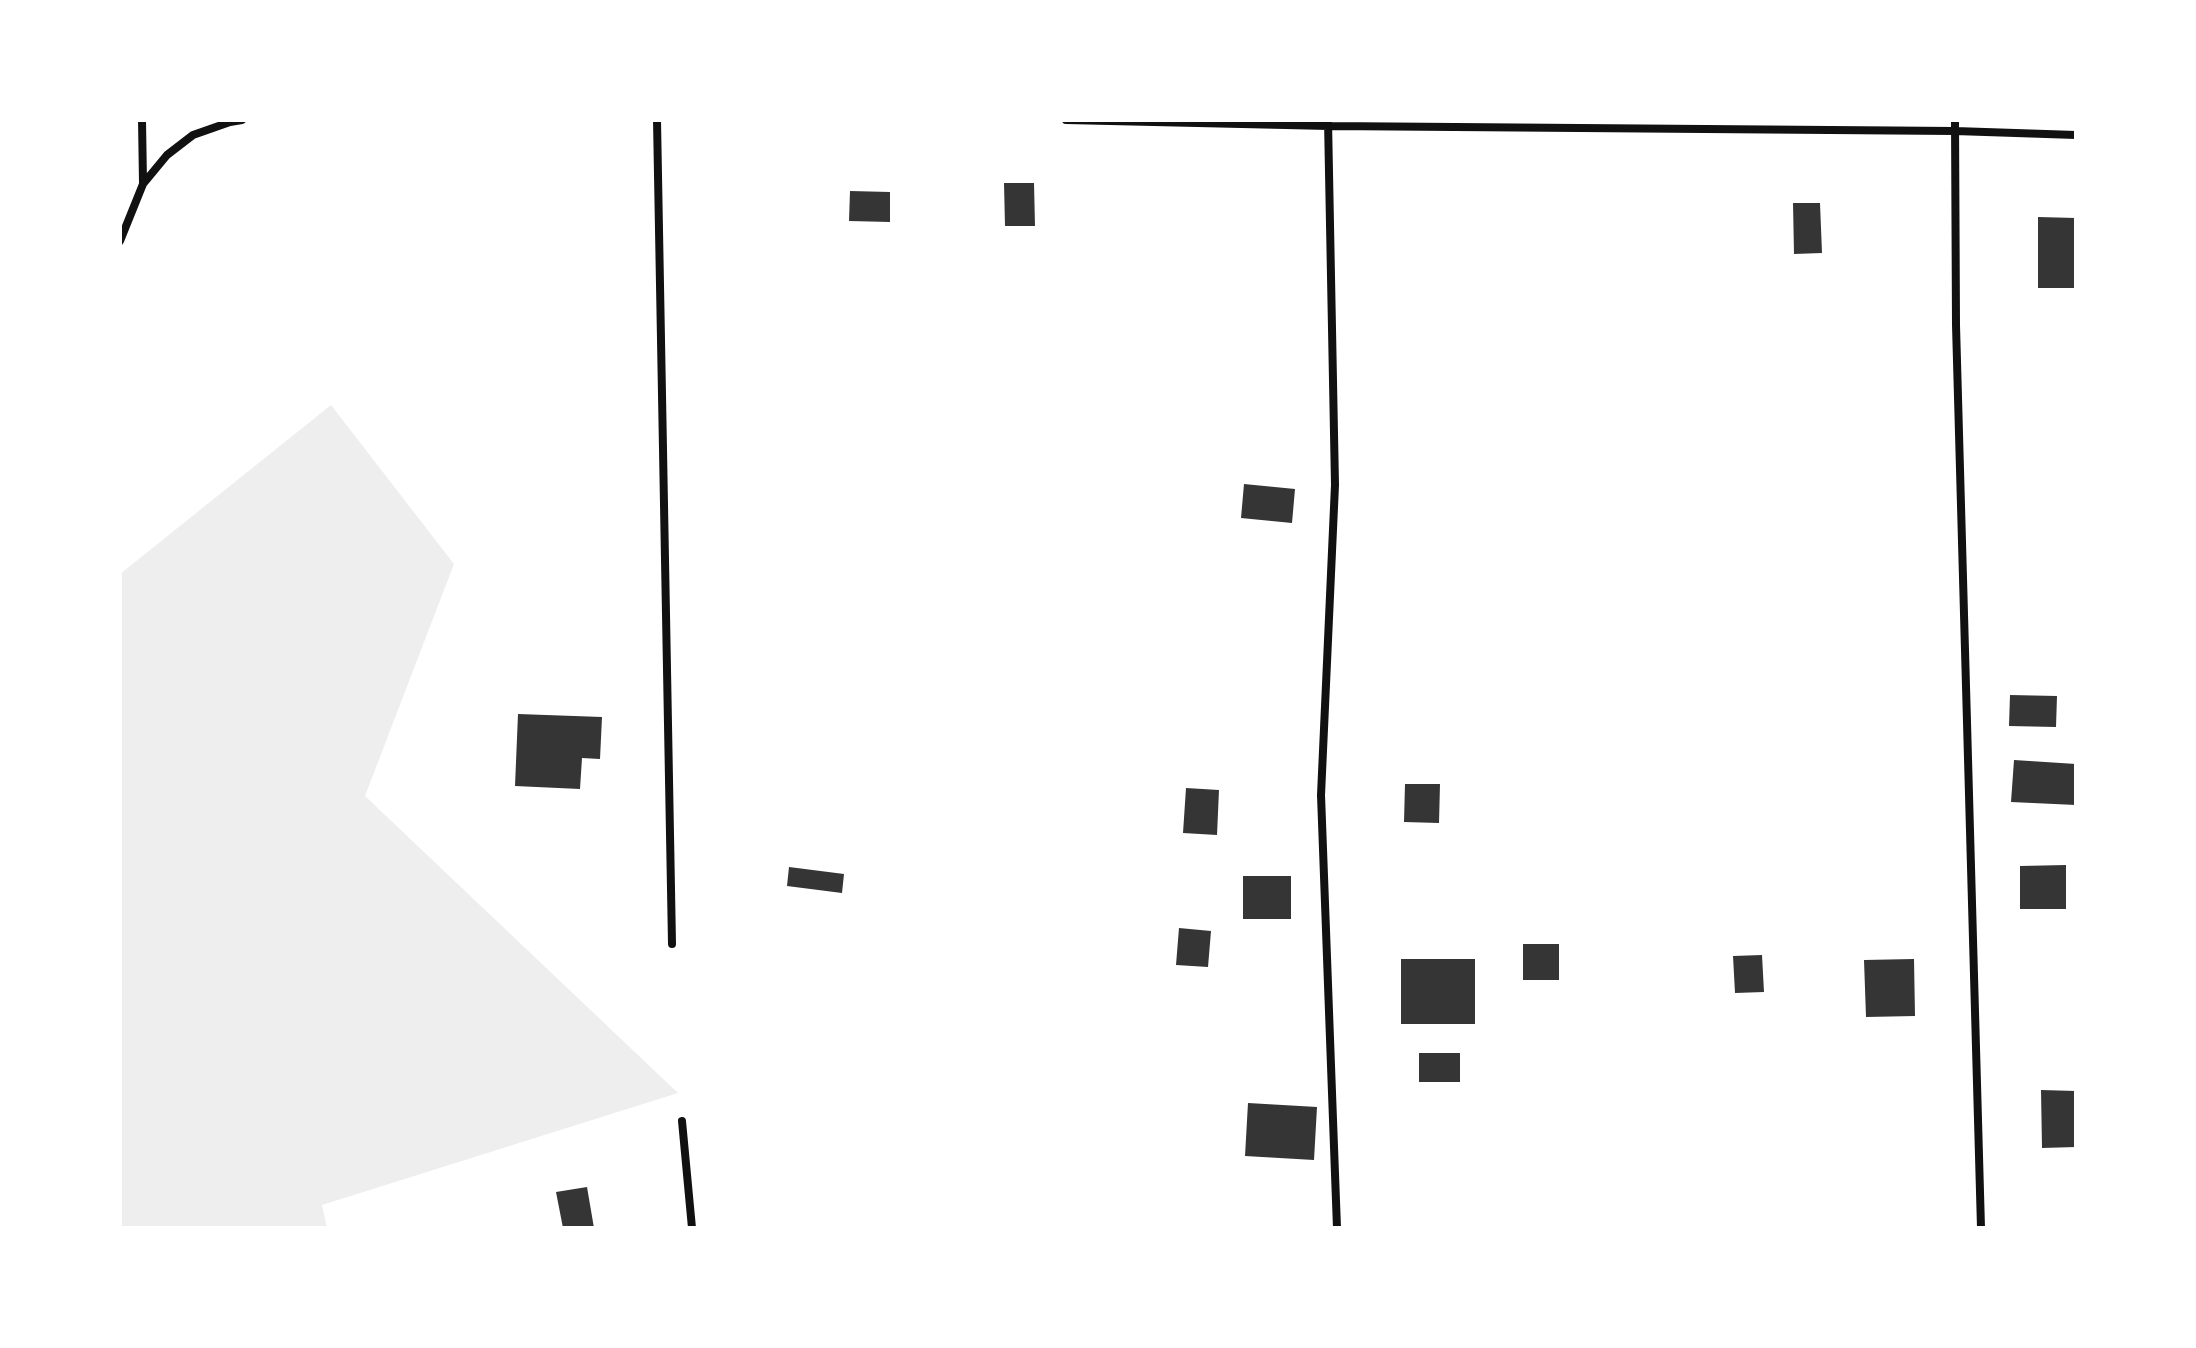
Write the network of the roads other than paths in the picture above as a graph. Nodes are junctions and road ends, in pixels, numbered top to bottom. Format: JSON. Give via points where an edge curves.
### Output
{"nodes":[{"id":1,"x":142,"y":120,"type":"edge"},
{"id":2,"x":242,"y":120,"type":"edge"},
{"id":3,"x":657,"y":120,"type":"edge"},
{"id":4,"x":1066,"y":120,"type":"edge"},
{"id":5,"x":1955,"y":120,"type":"edge"},
{"id":6,"x":1329,"y":123,"type":"edge"},
{"id":7,"x":1955,"y":131,"type":"junction"},
{"id":8,"x":2076,"y":135,"type":"edge"},
{"id":9,"x":143,"y":184,"type":"junction"},
{"id":10,"x":120,"y":241,"type":"edge"},
{"id":11,"x":672,"y":944,"type":"dead end"},
{"id":12,"x":682,"y":1121,"type":"dead end"},
{"id":13,"x":692,"y":1228,"type":"edge"},
{"id":14,"x":1337,"y":1228,"type":"edge"},
{"id":15,"x":1981,"y":1228,"type":"edge"}],
"edges":[{"from":1,"to":9,"type":"street"},
{"from":2,"to":9,"type":"street","via":[[193,135]]},
{"from":3,"to":11,"type":"street"},
{"from":4,"to":6,"type":"street"},
{"from":5,"to":7,"type":"street"},
{"from":6,"to":7,"type":"street"},
{"from":6,"to":14,"type":"street","via":[[1335,485],[1321,795]]},
{"from":7,"to":8,"type":"street"},
{"from":7,"to":15,"type":"street"},
{"from":9,"to":10,"type":"street"},
{"from":12,"to":13,"type":"street"}]}
